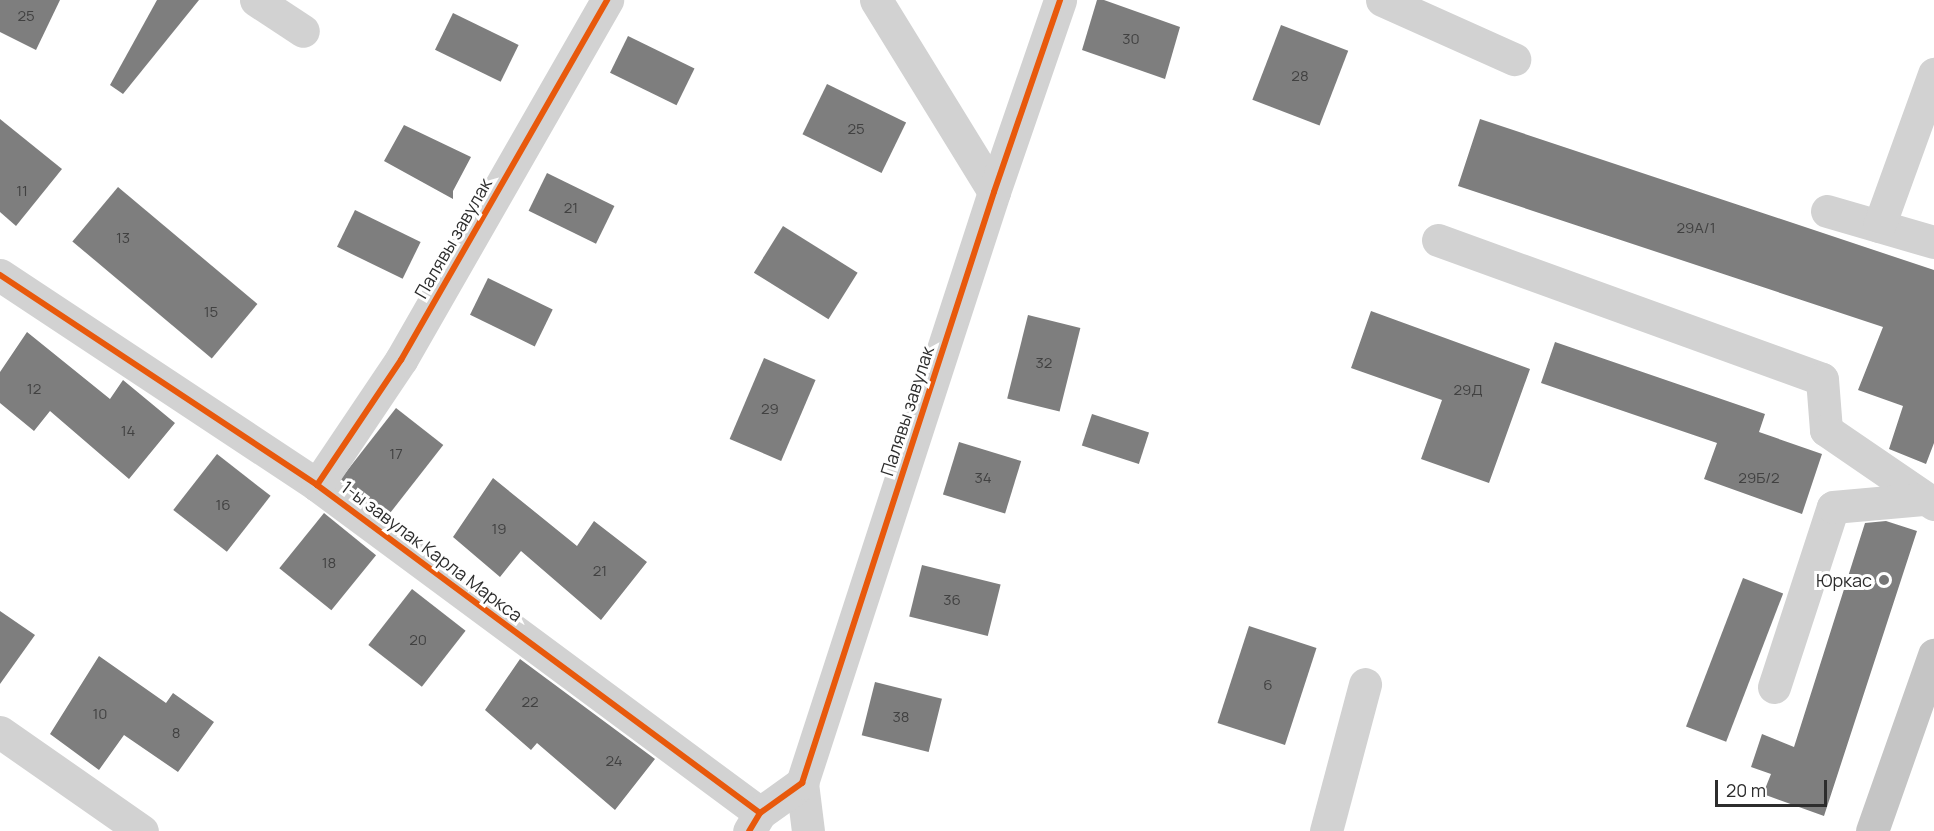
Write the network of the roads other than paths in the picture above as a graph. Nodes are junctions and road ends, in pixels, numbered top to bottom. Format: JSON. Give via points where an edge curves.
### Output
{"nodes":[{"id":1,"x":256,"y":0,"type":"edge"},
{"id":2,"x":607,"y":0,"type":"edge"},
{"id":3,"x":876,"y":0,"type":"edge"},
{"id":4,"x":1060,"y":0,"type":"edge"},
{"id":5,"x":1382,"y":0,"type":"edge"},
{"id":6,"x":303,"y":31,"type":"dead end"},
{"id":7,"x":1514,"y":59,"type":"dead end"},
{"id":8,"x":1934,"y":74,"type":"edge"},
{"id":9,"x":994,"y":192,"type":"junction"},
{"id":10,"x":1827,"y":211,"type":"dead end"},
{"id":11,"x":1879,"y":226,"type":"junction"},
{"id":12,"x":1438,"y":240,"type":"dead end"},
{"id":13,"x":1934,"y":242,"type":"edge"},
{"id":14,"x":0,"y":275,"type":"edge"},
{"id":15,"x":317,"y":485,"type":"junction"},
{"id":16,"x":1929,"y":501,"type":"edge"},
{"id":17,"x":1934,"y":655,"type":"edge"},
{"id":18,"x":1365,"y":684,"type":"dead end"},
{"id":19,"x":1774,"y":687,"type":"dead end"},
{"id":20,"x":0,"y":732,"type":"edge"},
{"id":21,"x":802,"y":783,"type":"junction"},
{"id":22,"x":754,"y":822,"type":"edge"},
{"id":23,"x":142,"y":831,"type":"edge"},
{"id":24,"x":808,"y":831,"type":"edge"},
{"id":25,"x":1326,"y":831,"type":"edge"},
{"id":26,"x":1872,"y":831,"type":"edge"}],
"edges":[{"from":1,"to":6,"type":"street"},
{"from":2,"to":15,"type":"street","name":"Палявы завулак","via":[[401,360]]},
{"from":3,"to":9,"type":"street"},
{"from":4,"to":9,"type":"street","name":"Палявы завулак"},
{"from":5,"to":7,"type":"street"},
{"from":8,"to":11,"type":"street"},
{"from":9,"to":21,"type":"street","name":"Палявы завулак"},
{"from":10,"to":11,"type":"street"},
{"from":11,"to":13,"type":"street"},
{"from":12,"to":16,"type":"street","via":[[1822,380],[1826,430]]},
{"from":14,"to":15,"type":"street","name":"1-ы завулак Карла Маркса"},
{"from":15,"to":22,"type":"street","name":"1-ы завулак Карла Маркса"},
{"from":16,"to":19,"type":"street","via":[[1833,507]]},
{"from":17,"to":26,"type":"main road"},
{"from":18,"to":25,"type":"street"},
{"from":20,"to":23,"type":"street"},
{"from":21,"to":22,"type":"street"},
{"from":21,"to":24,"type":"street","name":"Палявы завулак"}]}
